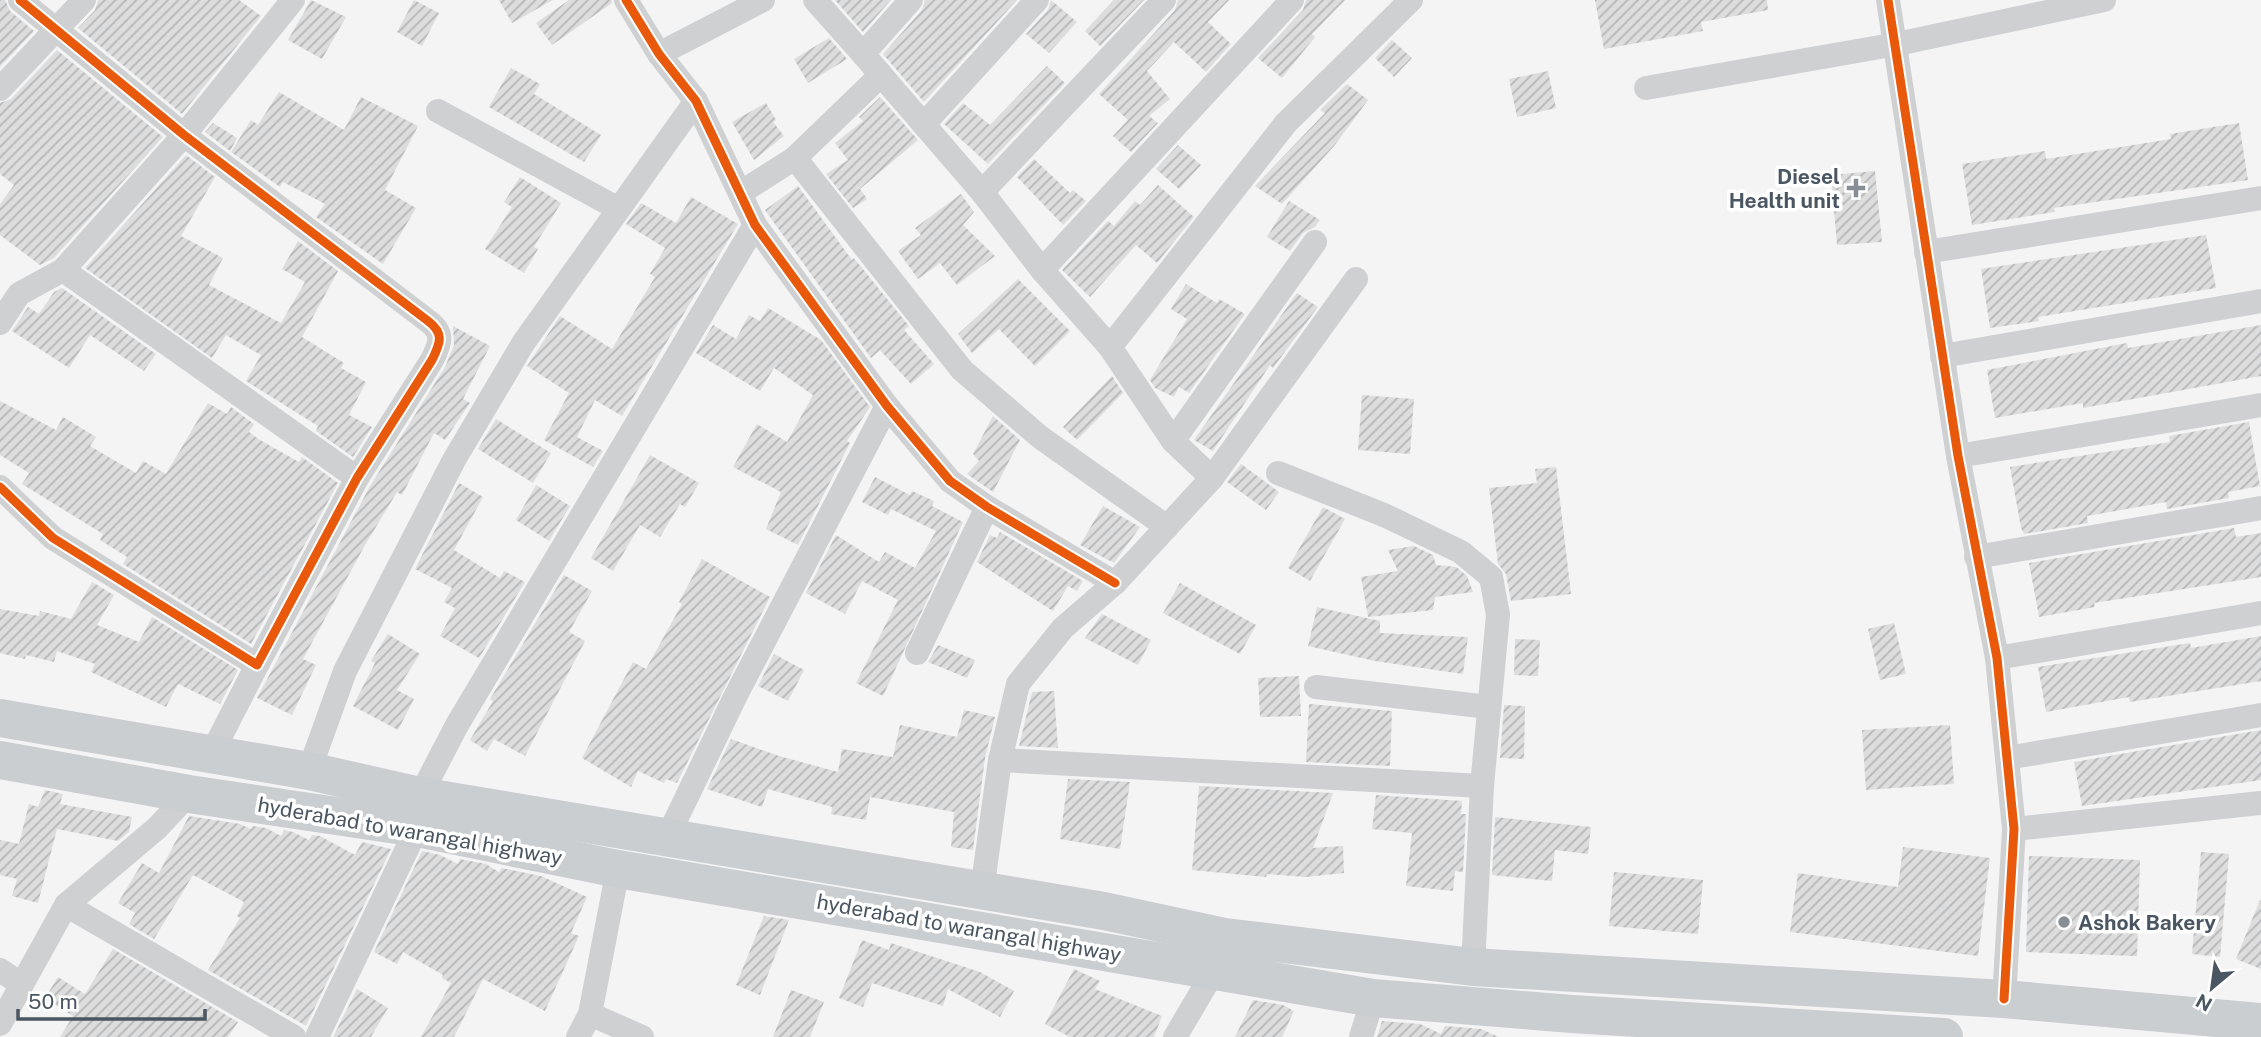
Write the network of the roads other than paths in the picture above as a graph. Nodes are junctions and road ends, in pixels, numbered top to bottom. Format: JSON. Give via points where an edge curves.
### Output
{"nodes":[{"id":1,"x":20,"y":0,"type":"edge"},
{"id":2,"x":84,"y":0,"type":"edge"},
{"id":3,"x":293,"y":0,"type":"edge"},
{"id":4,"x":625,"y":0,"type":"edge"},
{"id":5,"x":763,"y":0,"type":"edge"},
{"id":6,"x":815,"y":0,"type":"edge"},
{"id":7,"x":911,"y":0,"type":"edge"},
{"id":8,"x":1037,"y":0,"type":"edge"},
{"id":9,"x":1164,"y":0,"type":"edge"},
{"id":10,"x":1292,"y":0,"type":"edge"},
{"id":11,"x":1411,"y":0,"type":"edge"},
{"id":12,"x":1888,"y":0,"type":"edge"},
{"id":13,"x":2104,"y":0,"type":"edge"},
{"id":14,"x":55,"y":30,"type":"junction"},
{"id":15,"x":1897,"y":44,"type":"junction"},
{"id":16,"x":659,"y":54,"type":"junction"},
{"id":17,"x":863,"y":54,"type":"junction"},
{"id":18,"x":881,"y":75,"type":"junction"},
{"id":19,"x":1646,"y":88,"type":"dead end"},
{"id":20,"x":0,"y":89,"type":"edge"},
{"id":21,"x":696,"y":101,"type":"junction"},
{"id":22,"x":438,"y":111,"type":"dead end"},
{"id":23,"x":924,"y":124,"type":"junction"},
{"id":24,"x":184,"y":135,"type":"junction"},
{"id":25,"x":795,"y":158,"type":"junction"},
{"id":26,"x":982,"y":192,"type":"junction"},
{"id":27,"x":740,"y":193,"type":"junction"},
{"id":28,"x":2261,"y":198,"type":"edge"},
{"id":29,"x":617,"y":208,"type":"junction"},
{"id":30,"x":755,"y":225,"type":"junction"},
{"id":31,"x":1315,"y":242,"type":"dead end"},
{"id":32,"x":1926,"y":252,"type":"junction"},
{"id":33,"x":63,"y":270,"type":"junction"},
{"id":34,"x":1042,"y":270,"type":"junction"},
{"id":35,"x":1356,"y":279,"type":"dead end"},
{"id":36,"x":2261,"y":301,"type":"edge"},
{"id":37,"x":0,"y":323,"type":"edge"},
{"id":38,"x":1110,"y":347,"type":"junction"},
{"id":39,"x":1942,"y":356,"type":"junction"},
{"id":40,"x":887,"y":405,"type":"junction"},
{"id":41,"x":2261,"y":405,"type":"edge"},
{"id":42,"x":1174,"y":441,"type":"junction"},
{"id":43,"x":1958,"y":456,"type":"junction"},
{"id":44,"x":1278,"y":473,"type":"dead end"},
{"id":45,"x":356,"y":478,"type":"junction"},
{"id":46,"x":1212,"y":478,"type":"junction"},
{"id":47,"x":0,"y":487,"type":"edge"},
{"id":48,"x":987,"y":508,"type":"junction"},
{"id":49,"x":2261,"y":508,"type":"edge"},
{"id":50,"x":1167,"y":527,"type":"junction"},
{"id":51,"x":1976,"y":557,"type":"junction"},
{"id":52,"x":1115,"y":583,"type":"junction"},
{"id":53,"x":2261,"y":613,"type":"edge"},
{"id":54,"x":917,"y":653,"type":"dead end"},
{"id":55,"x":1997,"y":658,"type":"junction"},
{"id":56,"x":257,"y":665,"type":"junction"},
{"id":57,"x":1316,"y":687,"type":"dead end"},
{"id":58,"x":1489,"y":707,"type":"junction"},
{"id":59,"x":2261,"y":715,"type":"edge"},
{"id":60,"x":0,"y":718,"type":"edge"},
{"id":61,"x":211,"y":755,"type":"junction"},
{"id":62,"x":2007,"y":758,"type":"junction"},
{"id":63,"x":0,"y":760,"type":"edge"},
{"id":64,"x":1000,"y":760,"type":"junction"},
{"id":65,"x":309,"y":771,"type":"junction"},
{"id":66,"x":1482,"y":786,"type":"junction"},
{"id":67,"x":189,"y":794,"type":"junction"},
{"id":68,"x":2261,"y":803,"type":"edge"},
{"id":69,"x":418,"y":812,"type":"junction"},
{"id":70,"x":2014,"y":829,"type":"junction"},
{"id":71,"x":667,"y":838,"type":"junction"},
{"id":72,"x":618,"y":869,"type":"junction"},
{"id":73,"x":982,"y":891,"type":"junction"},
{"id":74,"x":66,"y":905,"type":"junction"},
{"id":75,"x":1472,"y":967,"type":"junction"},
{"id":76,"x":0,"y":970,"type":"edge"},
{"id":77,"x":1214,"y":971,"type":"junction"},
{"id":78,"x":21,"y":984,"type":"junction"},
{"id":79,"x":1373,"y":998,"type":"junction"},
{"id":80,"x":2004,"y":999,"type":"junction"},
{"id":81,"x":590,"y":1014,"type":"junction"},
{"id":82,"x":2261,"y":1022,"type":"edge"},
{"id":83,"x":0,"y":1024,"type":"edge"},
{"id":84,"x":1570,"y":1026,"type":"edge"},
{"id":85,"x":294,"y":1037,"type":"edge"},
{"id":86,"x":317,"y":1037,"type":"edge"},
{"id":87,"x":578,"y":1037,"type":"edge"},
{"id":88,"x":642,"y":1037,"type":"edge"},
{"id":89,"x":1175,"y":1037,"type":"edge"},
{"id":90,"x":1361,"y":1037,"type":"edge"},
{"id":91,"x":1944,"y":1037,"type":"edge"}],
"edges":[{"from":1,"to":14,"type":"street"},
{"from":2,"to":14,"type":"street"},
{"from":3,"to":24,"type":"street"},
{"from":4,"to":16,"type":"street"},
{"from":5,"to":16,"type":"street"},
{"from":6,"to":17,"type":"street"},
{"from":7,"to":17,"type":"street"},
{"from":8,"to":23,"type":"street"},
{"from":9,"to":26,"type":"street"},
{"from":10,"to":34,"type":"street"},
{"from":11,"to":38,"type":"street","via":[[1286,123]]},
{"from":12,"to":15,"type":"street"},
{"from":13,"to":15,"type":"street"},
{"from":14,"to":20,"type":"street"},
{"from":14,"to":24,"type":"street"},
{"from":15,"to":19,"type":"street"},
{"from":15,"to":32,"type":"street"},
{"from":16,"to":21,"type":"street"},
{"from":17,"to":18,"type":"street"},
{"from":18,"to":23,"type":"street"},
{"from":18,"to":25,"type":"street"},
{"from":21,"to":27,"type":"street"},
{"from":21,"to":29,"type":"street"},
{"from":22,"to":29,"type":"street"},
{"from":23,"to":26,"type":"street"},
{"from":24,"to":33,"type":"street"},
{"from":24,"to":45,"type":"street","via":[[439,329],[441,338],[432,360]]},
{"from":25,"to":27,"type":"street"},
{"from":25,"to":50,"type":"street","via":[[962,370],[1040,437]]},
{"from":26,"to":34,"type":"street"},
{"from":27,"to":30,"type":"street"},
{"from":28,"to":32,"type":"street"},
{"from":29,"to":65,"type":"street","via":[[524,342],[415,531],[345,671]]},
{"from":30,"to":40,"type":"street"},
{"from":30,"to":69,"type":"street","via":[[457,724]]},
{"from":31,"to":42,"type":"street"},
{"from":32,"to":39,"type":"street"},
{"from":33,"to":37,"type":"street","via":[[19,294]]},
{"from":33,"to":45,"type":"street"},
{"from":34,"to":38,"type":"street"},
{"from":35,"to":46,"type":"street"},
{"from":36,"to":39,"type":"street"},
{"from":38,"to":42,"type":"street"},
{"from":39,"to":43,"type":"street"},
{"from":40,"to":48,"type":"street","via":[[950,481]]},
{"from":40,"to":71,"type":"street"},
{"from":41,"to":43,"type":"street"},
{"from":42,"to":46,"type":"street"},
{"from":43,"to":51,"type":"street"},
{"from":44,"to":58,"type":"street","via":[[1461,552],[1490,577],[1499,615]]},
{"from":45,"to":56,"type":"street"},
{"from":46,"to":50,"type":"street"},
{"from":47,"to":56,"type":"street","via":[[53,538]]},
{"from":48,"to":52,"type":"street"},
{"from":48,"to":54,"type":"street"},
{"from":49,"to":51,"type":"street"},
{"from":50,"to":52,"type":"street"},
{"from":51,"to":55,"type":"street"},
{"from":52,"to":64,"type":"street","via":[[1063,628],[1018,684]]},
{"from":53,"to":55,"type":"street"},
{"from":55,"to":62,"type":"street"},
{"from":56,"to":61,"type":"street"},
{"from":57,"to":58,"type":"street"},
{"from":58,"to":66,"type":"street"},
{"from":59,"to":62,"type":"street"},
{"from":60,"to":61,"type":"main road"},
{"from":61,"to":65,"type":"main road"},
{"from":62,"to":70,"type":"street"},
{"from":63,"to":67,"type":"main road","name":"hyderabad to warangal highway"},
{"from":64,"to":66,"type":"street"},
{"from":64,"to":73,"type":"street"},
{"from":65,"to":69,"type":"main road"},
{"from":66,"to":75,"type":"street"},
{"from":67,"to":69,"type":"main road","name":"hyderabad to warangal highway"},
{"from":67,"to":74,"type":"street","via":[[157,828]]},
{"from":68,"to":70,"type":"street"},
{"from":69,"to":71,"type":"main road"},
{"from":69,"to":72,"type":"main road","name":"hyderabad to warangal highway"},
{"from":69,"to":86,"type":"street"},
{"from":70,"to":80,"type":"street"},
{"from":71,"to":73,"type":"main road"},
{"from":72,"to":77,"type":"main road","name":"hyderabad to warangal highway"},
{"from":72,"to":81,"type":"street"},
{"from":73,"to":75,"type":"main road","via":[[1225,937]]},
{"from":74,"to":78,"type":"street"},
{"from":74,"to":85,"type":"street"},
{"from":75,"to":80,"type":"main road"},
{"from":76,"to":78,"type":"street"},
{"from":77,"to":79,"type":"main road","name":"hyderabad to warangal highway"},
{"from":77,"to":89,"type":"street"},
{"from":78,"to":83,"type":"street"},
{"from":79,"to":84,"type":"main road","name":"hyderabad to warangal highway"},
{"from":79,"to":90,"type":"street"},
{"from":80,"to":82,"type":"main road"},
{"from":81,"to":87,"type":"street"},
{"from":81,"to":88,"type":"street"},
{"from":84,"to":91,"type":"main road","name":"hyderabad to warangal highway"}]}
